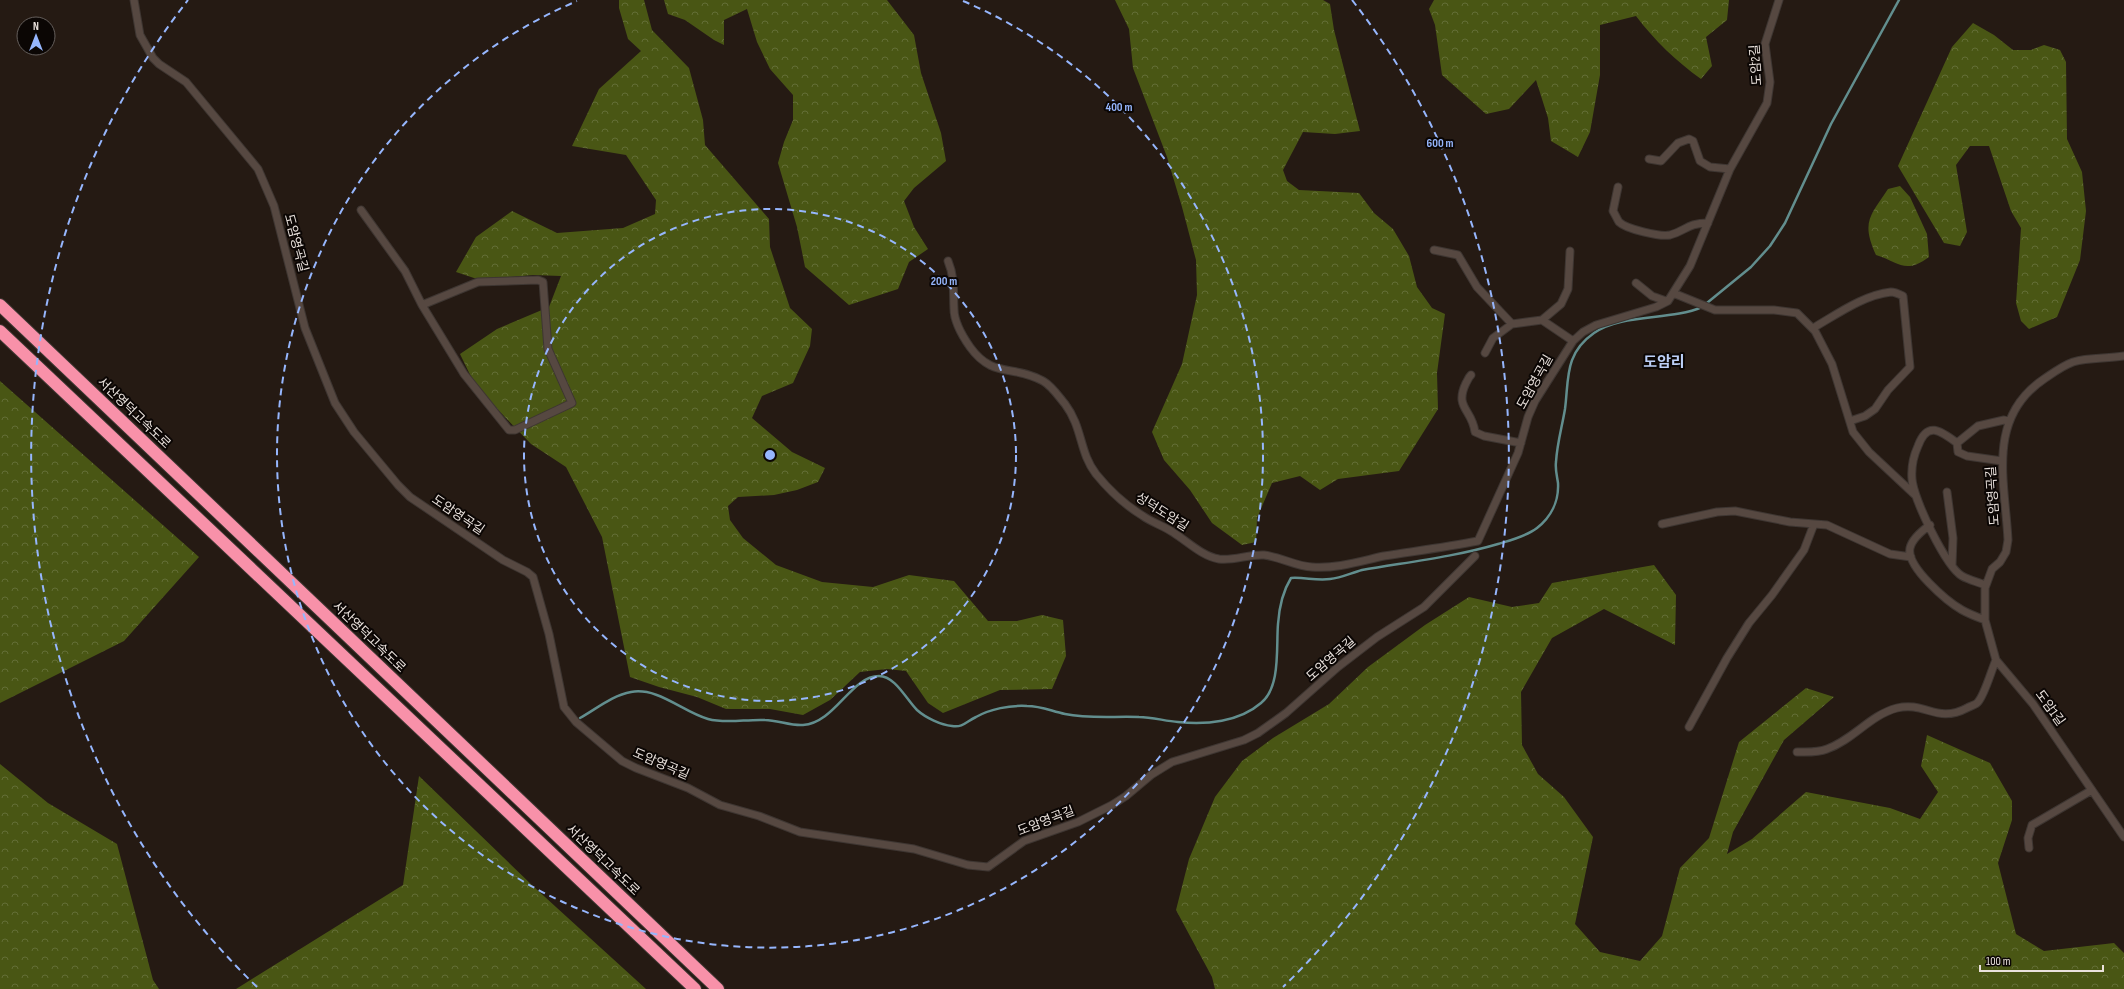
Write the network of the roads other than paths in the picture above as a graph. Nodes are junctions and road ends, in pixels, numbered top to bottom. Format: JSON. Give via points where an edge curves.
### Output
{"nodes":[{"id":1,"x":134,"y":0,"type":"edge"},
{"id":2,"x":1779,"y":0,"type":"edge"},
{"id":3,"x":1649,"y":159,"type":"dead end"},
{"id":4,"x":1730,"y":169,"type":"junction"},
{"id":5,"x":1618,"y":187,"type":"dead end"},
{"id":6,"x":360,"y":210,"type":"dead end"},
{"id":7,"x":1708,"y":223,"type":"junction"},
{"id":8,"x":1434,"y":250,"type":"dead end"},
{"id":9,"x":1570,"y":251,"type":"dead end"},
{"id":10,"x":948,"y":261,"type":"dead end"},
{"id":11,"x":1636,"y":283,"type":"dead end"},
{"id":12,"x":1673,"y":293,"type":"junction"},
{"id":13,"x":1666,"y":301,"type":"junction"},
{"id":14,"x":0,"y":305,"type":"edge"},
{"id":15,"x":422,"y":305,"type":"junction"},
{"id":16,"x":1542,"y":320,"type":"junction"},
{"id":17,"x":1512,"y":324,"type":"junction"},
{"id":18,"x":1813,"y":328,"type":"junction"},
{"id":19,"x":0,"y":331,"type":"edge"},
{"id":20,"x":1573,"y":341,"type":"junction"},
{"id":21,"x":1485,"y":353,"type":"dead end"},
{"id":22,"x":2124,"y":356,"type":"edge"},
{"id":23,"x":1471,"y":375,"type":"dead end"},
{"id":24,"x":1850,"y":421,"type":"junction"},
{"id":25,"x":2008,"y":421,"type":"junction"},
{"id":26,"x":1521,"y":443,"type":"junction"},
{"id":27,"x":1957,"y":443,"type":"junction"},
{"id":28,"x":2002,"y":460,"type":"junction"},
{"id":29,"x":1947,"y":492,"type":"dead end"},
{"id":30,"x":1915,"y":495,"type":"junction"},
{"id":31,"x":1662,"y":524,"type":"dead end"},
{"id":32,"x":1814,"y":524,"type":"junction"},
{"id":33,"x":1930,"y":525,"type":"junction"},
{"id":34,"x":1478,"y":541,"type":"joint"},
{"id":35,"x":1474,"y":556,"type":"dead end"},
{"id":36,"x":1912,"y":557,"type":"junction"},
{"id":37,"x":1952,"y":565,"type":"junction"},
{"id":38,"x":1985,"y":585,"type":"junction"},
{"id":39,"x":1985,"y":620,"type":"junction"},
{"id":40,"x":1996,"y":660,"type":"junction"},
{"id":41,"x":1689,"y":726,"type":"dead end"},
{"id":42,"x":1797,"y":752,"type":"dead end"},
{"id":43,"x":2092,"y":790,"type":"junction"},
{"id":44,"x":2124,"y":837,"type":"edge"},
{"id":45,"x":2029,"y":848,"type":"dead end"},
{"id":46,"x":695,"y":989,"type":"edge"},
{"id":47,"x":718,"y":989,"type":"edge"}],
"edges":[{"from":1,"to":35,"type":"street","name":"도암영곡길","via":[[140,35],[153,58],[186,82],[258,169],[274,206],[313,351],[335,403],[354,432],[410,497],[503,560],[533,577],[550,634],[562,699],[568,714],[622,761],[688,788],[720,805],[759,816],[800,832],[914,849],[968,865],[988,867],[1024,841],[1078,822],[1112,805],[1172,762],[1258,734],[1377,637],[1424,607]]},
{"from":2,"to":4,"type":"street","name":"도암2길","via":[[1765,44],[1770,82],[1767,103]]},
{"from":3,"to":4,"type":"street","via":[[1661,161],[1678,143],[1688,139],[1693,141],[1700,161],[1710,167]]},
{"from":4,"to":7,"type":"street","name":"도암2길"},
{"from":5,"to":7,"type":"street","via":[[1613,211],[1620,222],[1629,227],[1654,235],[1669,235],[1695,223]]},
{"from":6,"to":15,"type":"street","via":[[405,271]]},
{"from":7,"to":12,"type":"street","name":"도암2길","via":[[1690,266]]},
{"from":8,"to":17,"type":"street","via":[[1458,255],[1476,287]]},
{"from":9,"to":16,"type":"street","via":[[1566,295],[1561,304]]},
{"from":10,"to":34,"type":"street","name":"성덕도암길","via":[[954,284],[954,310],[957,322],[970,348],[983,363],[993,368],[1027,374],[1045,382],[1075,419],[1087,459],[1118,498],[1207,555],[1227,560],[1257,555],[1273,556],[1297,565],[1312,567]]},
{"from":11,"to":13,"type":"street","via":[[1652,296]]},
{"from":12,"to":13,"type":"street","name":"도암영곡길"},
{"from":12,"to":18,"type":"street","via":[[1715,310],[1774,310],[1797,313]]},
{"from":13,"to":20,"type":"street","name":"도암영곡길","via":[[1656,307],[1596,325]]},
{"from":14,"to":47,"type":"highway","name":"서산영덕고속도로"},
{"from":15,"to":15,"type":"street","via":[[464,374],[509,430],[515,430],[572,403],[548,349],[543,282],[478,282]]},
{"from":16,"to":17,"type":"street"},
{"from":16,"to":20,"type":"street"},
{"from":17,"to":21,"type":"street","via":[[1493,338]]},
{"from":18,"to":24,"type":"street","via":[[1832,364]]},
{"from":18,"to":24,"type":"street","via":[[1852,306],[1878,296],[1893,292],[1903,296],[1910,367],[1888,390],[1875,409]]},
{"from":19,"to":46,"type":"highway"},
{"from":20,"to":26,"type":"street","name":"도암영곡길","via":[[1535,401]]},
{"from":22,"to":25,"type":"street","name":"도암영곡길","via":[[2073,362],[2055,371],[2020,400]]},
{"from":23,"to":26,"type":"street","via":[[1461,392],[1461,401],[1474,423],[1475,432]]},
{"from":24,"to":30,"type":"street","via":[[1853,432],[1869,452]]},
{"from":25,"to":27,"type":"street","via":[[1978,426]]},
{"from":25,"to":28,"type":"street","name":"도암영곡길"},
{"from":26,"to":34,"type":"street","name":"도암영곡길"},
{"from":27,"to":28,"type":"street","via":[[1958,452],[1967,456]]},
{"from":27,"to":30,"type":"street","via":[[1942,432],[1928,431],[1922,434],[1912,461]]},
{"from":28,"to":38,"type":"street","name":"도암영곡길","via":[[2008,540],[2006,552],[1992,569]]},
{"from":29,"to":37,"type":"street","via":[[1953,538]]},
{"from":30,"to":33,"type":"street"},
{"from":31,"to":32,"type":"street","via":[[1717,512],[1735,511]]},
{"from":32,"to":36,"type":"street","via":[[1841,530],[1890,554]]},
{"from":32,"to":41,"type":"street","via":[[1804,550],[1749,623]]},
{"from":33,"to":36,"type":"street","via":[[1916,537],[1910,548]]},
{"from":33,"to":37,"type":"street","via":[[1937,542]]},
{"from":36,"to":39,"type":"street","via":[[1922,574],[1943,597],[1963,611]]},
{"from":37,"to":38,"type":"street","via":[[1962,576]]},
{"from":38,"to":39,"type":"street","name":"도암1길"},
{"from":39,"to":40,"type":"street","name":"도암1길"},
{"from":40,"to":42,"type":"street","via":[[1978,702],[1966,709],[1954,714],[1944,714],[1922,708],[1898,708],[1874,718],[1839,744],[1826,750]]},
{"from":40,"to":43,"type":"street","name":"도암1길","via":[[2033,704]]},
{"from":43,"to":44,"type":"street","name":"도암1길"},
{"from":43,"to":45,"type":"street","via":[[2032,825],[2028,838]]}]}
